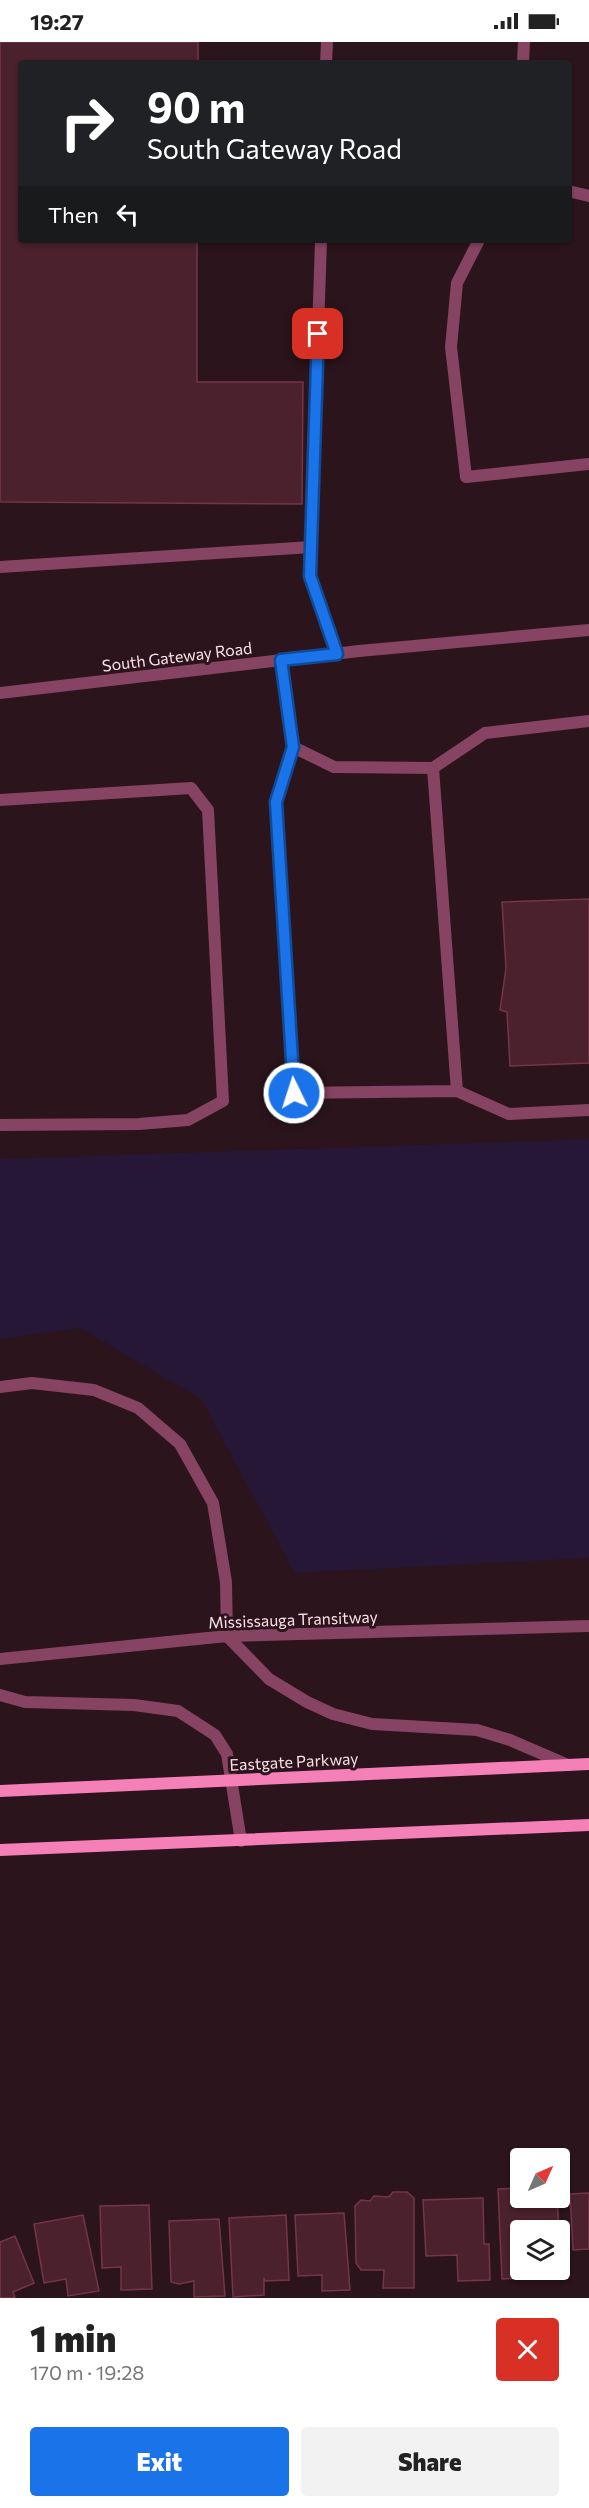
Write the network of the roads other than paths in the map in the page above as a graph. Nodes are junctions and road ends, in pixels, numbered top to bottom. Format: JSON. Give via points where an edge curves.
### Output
{"nodes":[{"id":1,"x":327,"y":42,"type":"edge"},
{"id":2,"x":524,"y":42,"type":"edge"},
{"id":3,"x":326,"y":60,"type":"edge"},
{"id":4,"x":524,"y":60,"type":"edge"},
{"id":5,"x":572,"y":192,"type":"edge"},
{"id":6,"x":589,"y":196,"type":"edge"},
{"id":7,"x":321,"y":243,"type":"edge"},
{"id":8,"x":477,"y":243,"type":"edge"},
{"id":9,"x":589,"y":464,"type":"edge"},
{"id":10,"x":311,"y":547,"type":"junction"},
{"id":11,"x":0,"y":567,"type":"edge"},
{"id":12,"x":589,"y":630,"type":"edge"},
{"id":13,"x":337,"y":654,"type":"junction"},
{"id":14,"x":281,"y":660,"type":"junction"},
{"id":15,"x":0,"y":693,"type":"edge"},
{"id":16,"x":589,"y":721,"type":"edge"},
{"id":17,"x":293,"y":747,"type":"junction"},
{"id":18,"x":433,"y":768,"type":"junction"},
{"id":19,"x":0,"y":800,"type":"edge"},
{"id":20,"x":457,"y":1091,"type":"junction"},
{"id":21,"x":589,"y":1110,"type":"edge"},
{"id":22,"x":0,"y":1125,"type":"edge"},
{"id":23,"x":0,"y":1387,"type":"edge"},
{"id":24,"x":589,"y":1626,"type":"edge"},
{"id":25,"x":227,"y":1636,"type":"junction"},
{"id":26,"x":0,"y":1659,"type":"edge"},
{"id":27,"x":0,"y":1695,"type":"edge"},
{"id":28,"x":589,"y":1764,"type":"edge"},
{"id":29,"x":568,"y":1765,"type":"junction"},
{"id":30,"x":231,"y":1780,"type":"junction"},
{"id":31,"x":0,"y":1791,"type":"edge"},
{"id":32,"x":589,"y":1825,"type":"edge"},
{"id":33,"x":241,"y":1841,"type":"junction"},
{"id":34,"x":0,"y":1850,"type":"edge"}],
"edges":[{"from":1,"to":3,"type":"street"},
{"from":2,"to":4,"type":"street"},
{"from":5,"to":6,"type":"street"},
{"from":7,"to":10,"type":"street"},
{"from":8,"to":9,"type":"street","via":[[457,283],[451,347],[466,477]]},
{"from":10,"to":11,"type":"street"},
{"from":10,"to":13,"type":"street","via":[[310,576]]},
{"from":12,"to":13,"type":"street","name":"South Gateway Road"},
{"from":13,"to":14,"type":"street","name":"South Gateway Road"},
{"from":14,"to":15,"type":"street","name":"South Gateway Road"},
{"from":14,"to":17,"type":"street"},
{"from":16,"to":18,"type":"street","via":[[485,733]]},
{"from":17,"to":18,"type":"street","via":[[334,767]]},
{"from":17,"to":20,"type":"street","via":[[276,802],[294,1093]]},
{"from":18,"to":20,"type":"street"},
{"from":19,"to":22,"type":"street","via":[[191,788],[197,795],[208,810],[223,1101],[188,1120]]},
{"from":20,"to":21,"type":"street","via":[[508,1114]]},
{"from":23,"to":25,"type":"street","via":[[32,1383],[94,1390],[138,1408],[180,1444],[213,1503],[226,1582]]},
{"from":24,"to":25,"type":"street","name":"Mississauga Transitway"},
{"from":25,"to":26,"type":"street","name":"Mississauga Transitway"},
{"from":25,"to":29,"type":"street","via":[[269,1679],[333,1714],[372,1724],[477,1730]]},
{"from":27,"to":30,"type":"street","via":[[25,1702],[134,1705],[178,1711],[215,1735],[227,1755]]},
{"from":28,"to":29,"type":"main road","name":"Eastgate Parkway"},
{"from":29,"to":30,"type":"main road","name":"Eastgate Parkway"},
{"from":30,"to":31,"type":"main road","name":"Eastgate Parkway"},
{"from":30,"to":33,"type":"street"},
{"from":32,"to":33,"type":"main road"},
{"from":33,"to":34,"type":"main road"}]}
